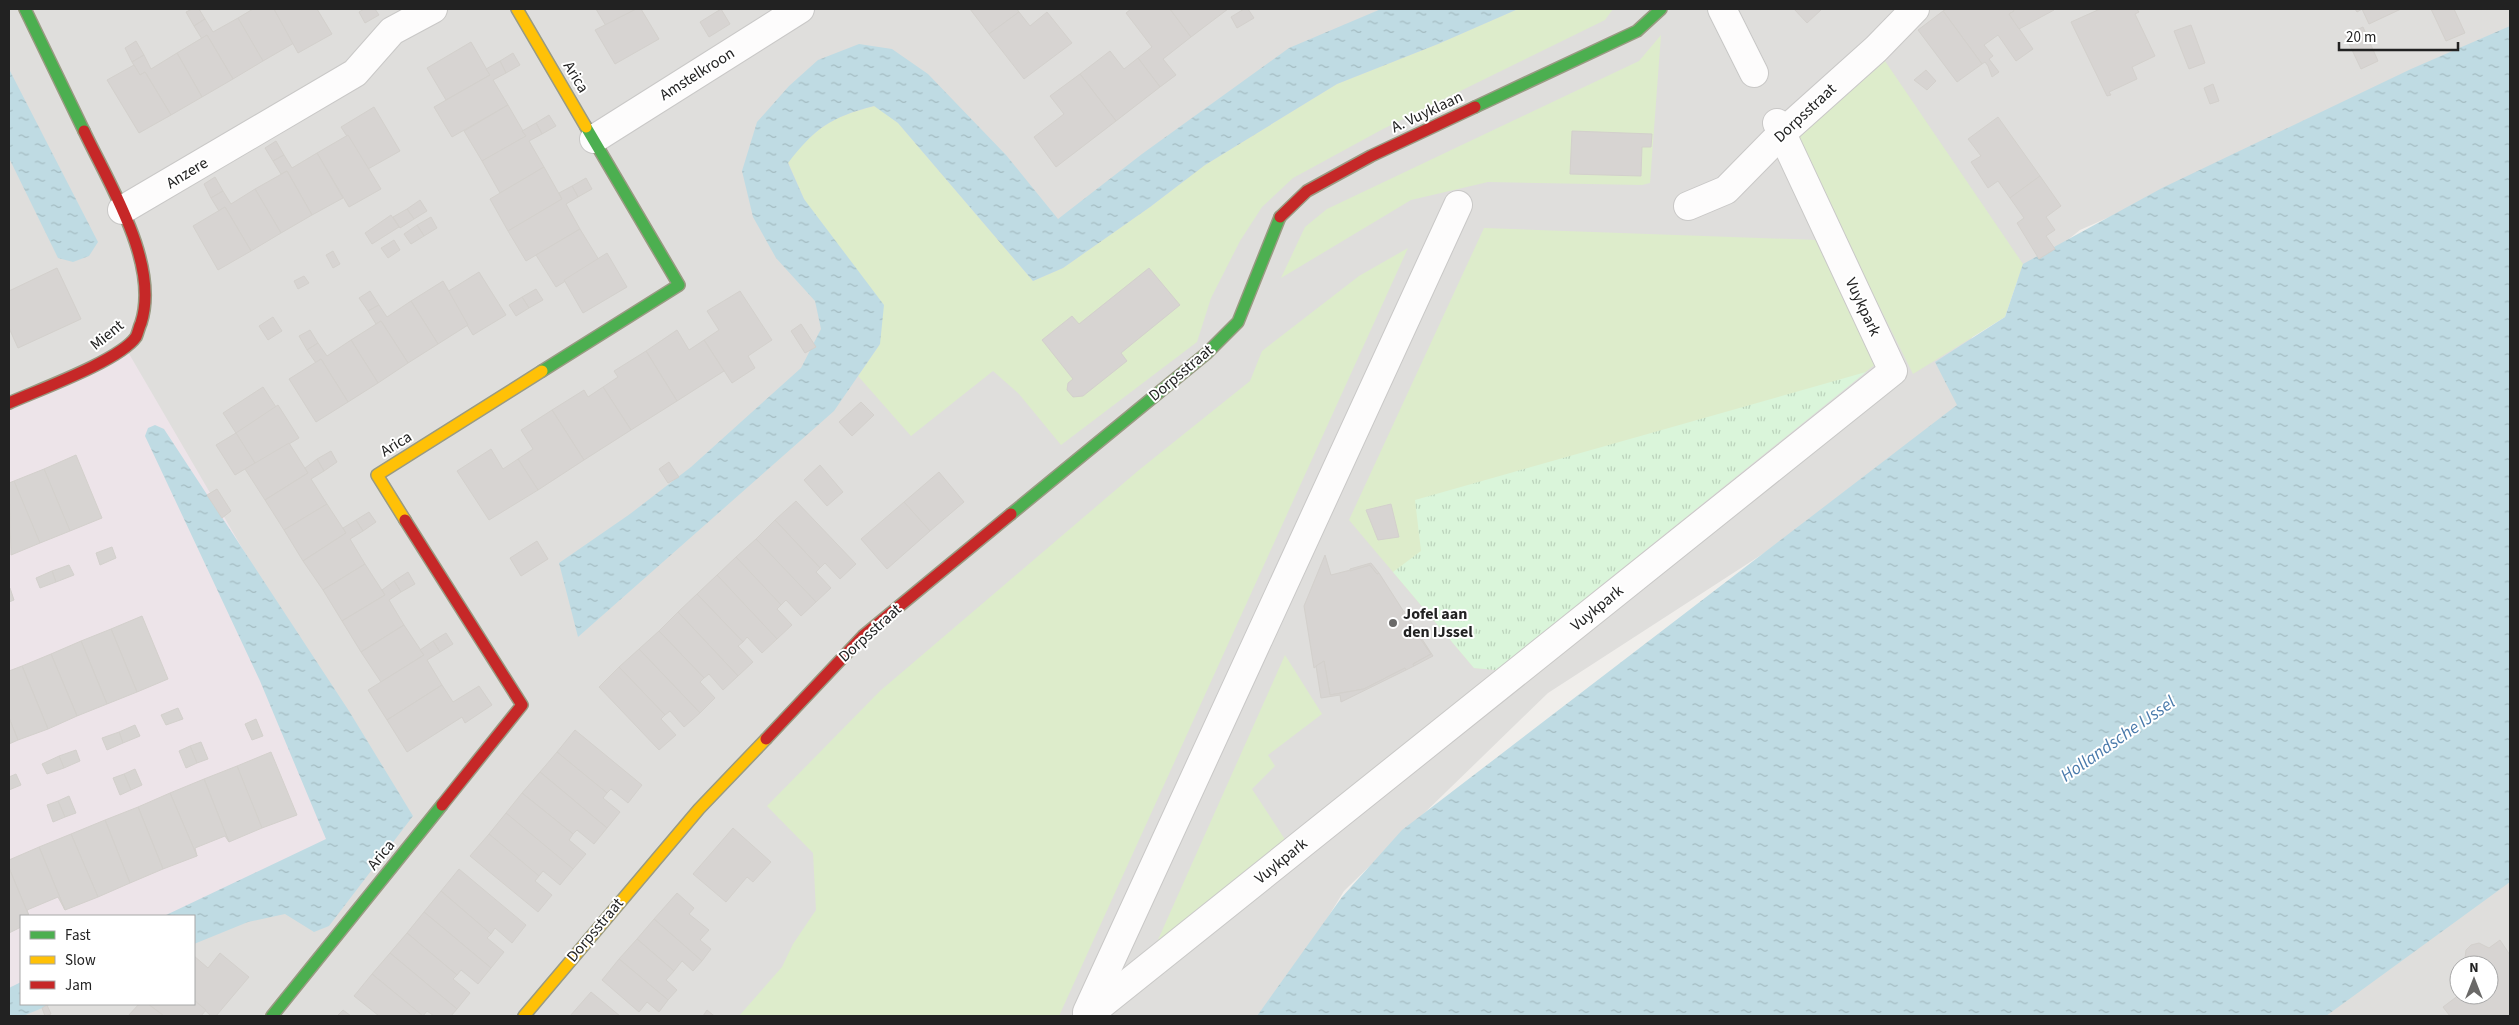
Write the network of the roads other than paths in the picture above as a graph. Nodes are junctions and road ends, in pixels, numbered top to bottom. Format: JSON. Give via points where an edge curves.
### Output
{"nodes":[{"id":1,"x":25,"y":9,"type":"edge"},
{"id":2,"x":433,"y":9,"type":"edge"},
{"id":3,"x":517,"y":9,"type":"edge"},
{"id":4,"x":800,"y":9,"type":"edge"},
{"id":5,"x":1661,"y":9,"type":"edge"},
{"id":6,"x":1722,"y":9,"type":"edge"},
{"id":7,"x":1915,"y":9,"type":"edge"},
{"id":8,"x":1754,"y":73,"type":"dead end"},
{"id":9,"x":1779,"y":128,"type":"junction"},
{"id":10,"x":594,"y":139,"type":"junction"},
{"id":11,"x":1458,"y":205,"type":"dead end"},
{"id":12,"x":1688,"y":206,"type":"dead end"},
{"id":13,"x":122,"y":210,"type":"junction"},
{"id":14,"x":1250,"y":289,"type":"joint"},
{"id":15,"x":9,"y":403,"type":"edge"},
{"id":16,"x":272,"y":1016,"type":"edge"},
{"id":17,"x":524,"y":1016,"type":"edge"},
{"id":18,"x":1086,"y":1016,"type":"edge"}],
"edges":[{"from":1,"to":13,"type":"street"},
{"from":2,"to":13,"type":"street","name":"Anzere","via":[[392,31],[355,73]]},
{"from":3,"to":10,"type":"street","name":"Arica"},
{"from":4,"to":10,"type":"street","name":"Amstelkroon"},
{"from":5,"to":14,"type":"street","name":"A. Vuyklaan","via":[[1637,31],[1371,156],[1307,191],[1278,219]]},
{"from":6,"to":8,"type":"street"},
{"from":7,"to":9,"type":"street","name":"Dorpsstraat","via":[[1876,49]]},
{"from":9,"to":12,"type":"street","name":"Dorpsstraat","via":[[1726,190]]},
{"from":9,"to":18,"type":"street","name":"Vuykpark","via":[[1893,371]]},
{"from":10,"to":16,"type":"street","name":"Arica","via":[[679,285],[377,475],[522,705]]},
{"from":11,"to":18,"type":"street","name":"Vuykpark"},
{"from":13,"to":15,"type":"street","name":"Mient","via":[[144,267],[145,309],[136,337],[107,360]]},
{"from":14,"to":17,"type":"street","name":"Dorpsstraat","via":[[1238,322],[1207,353],[863,636],[699,808]]}]}
